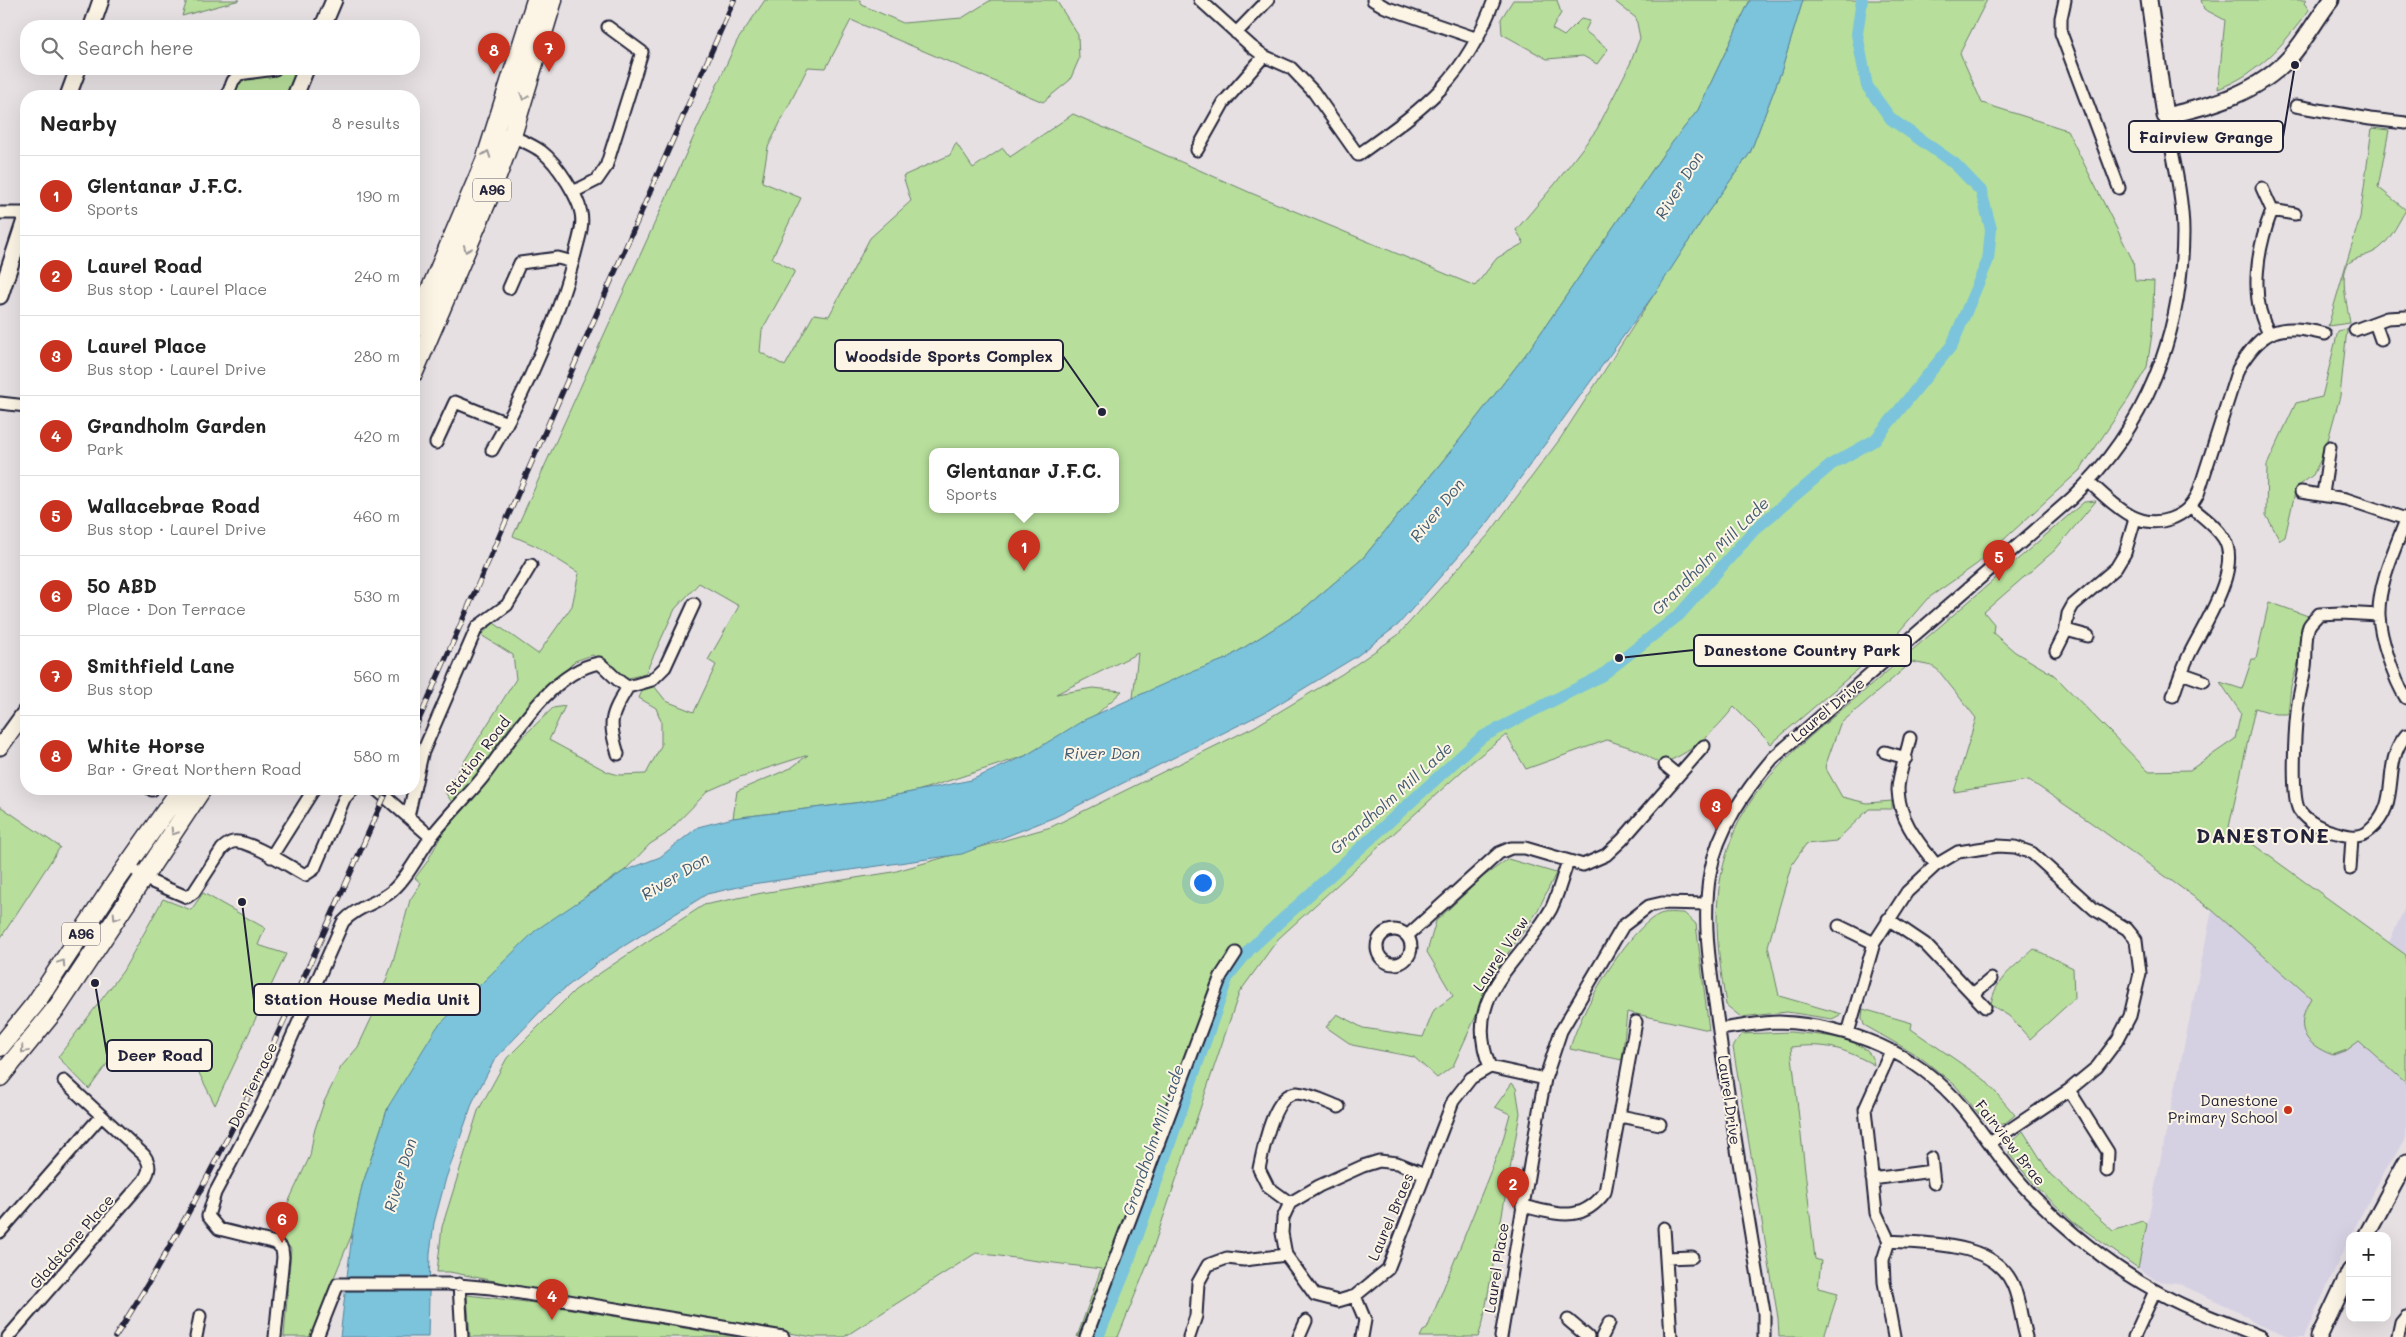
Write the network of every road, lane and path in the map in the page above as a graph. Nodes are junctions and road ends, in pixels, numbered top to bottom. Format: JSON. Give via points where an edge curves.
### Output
{"nodes":[{"id":1,"x":101,"y":0,"type":"edge"},
{"id":2,"x":334,"y":0,"type":"edge"},
{"id":3,"x":536,"y":0,"type":"edge"},
{"id":4,"x":553,"y":0,"type":"edge"},
{"id":5,"x":1200,"y":0,"type":"edge"},
{"id":6,"x":1268,"y":0,"type":"edge"},
{"id":7,"x":1373,"y":0,"type":"edge"},
{"id":8,"x":1494,"y":0,"type":"edge"},
{"id":9,"x":2066,"y":0,"type":"edge"},
{"id":10,"x":2149,"y":0,"type":"edge"},
{"id":11,"x":2331,"y":0,"type":"edge"},
{"id":12,"x":94,"y":20,"type":"edge"},
{"id":13,"x":326,"y":20,"type":"edge"},
{"id":14,"x":608,"y":27,"type":"dead end"},
{"id":15,"x":1236,"y":34,"type":"junction"},
{"id":16,"x":1478,"y":39,"type":"junction"},
{"id":17,"x":1264,"y":56,"type":"junction"},
{"id":18,"x":76,"y":75,"type":"edge"},
{"id":19,"x":238,"y":75,"type":"edge"},
{"id":20,"x":304,"y":75,"type":"edge"},
{"id":21,"x":70,"y":90,"type":"edge"},
{"id":22,"x":229,"y":90,"type":"edge"},
{"id":23,"x":297,"y":90,"type":"edge"},
{"id":24,"x":2296,"y":106,"type":"dead end"},
{"id":25,"x":2165,"y":116,"type":"junction"},
{"id":26,"x":2406,"y":123,"type":"edge"},
{"id":27,"x":495,"y":130,"type":"junction"},
{"id":28,"x":512,"y":136,"type":"junction"},
{"id":29,"x":1197,"y":150,"type":"dead end"},
{"id":30,"x":2119,"y":188,"type":"dead end"},
{"id":31,"x":2262,"y":188,"type":"dead end"},
{"id":32,"x":573,"y":192,"type":"junction"},
{"id":33,"x":2272,"y":210,"type":"junction"},
{"id":34,"x":0,"y":213,"type":"edge"},
{"id":35,"x":20,"y":213,"type":"edge"},
{"id":36,"x":2295,"y":214,"type":"dead end"},
{"id":37,"x":20,"y":236,"type":"edge"},
{"id":38,"x":573,"y":262,"type":"junction"},
{"id":39,"x":509,"y":288,"type":"dead end"},
{"id":40,"x":0,"y":296,"type":"edge"},
{"id":41,"x":420,"y":314,"type":"edge"},
{"id":42,"x":2406,"y":317,"type":"edge"},
{"id":43,"x":2374,"y":323,"type":"junction"},
{"id":44,"x":2355,"y":330,"type":"dead end"},
{"id":45,"x":2269,"y":333,"type":"junction"},
{"id":46,"x":2325,"y":334,"type":"dead end"},
{"id":47,"x":2381,"y":340,"type":"dead end"},
{"id":48,"x":420,"y":358,"type":"edge"},
{"id":49,"x":0,"y":403,"type":"edge"},
{"id":50,"x":20,"y":405,"type":"edge"},
{"id":51,"x":507,"y":424,"type":"junction"},
{"id":52,"x":436,"y":443,"type":"dead end"},
{"id":53,"x":2330,"y":447,"type":"dead end"},
{"id":54,"x":492,"y":450,"type":"dead end"},
{"id":55,"x":2089,"y":482,"type":"junction"},
{"id":56,"x":2301,"y":492,"type":"dead end"},
{"id":57,"x":2323,"y":494,"type":"junction"},
{"id":58,"x":2191,"y":507,"type":"junction"},
{"id":59,"x":2135,"y":519,"type":"junction"},
{"id":60,"x":2406,"y":520,"type":"edge"},
{"id":61,"x":531,"y":565,"type":"dead end"},
{"id":62,"x":694,"y":604,"type":"dead end"},
{"id":63,"x":2379,"y":615,"type":"junction"},
{"id":64,"x":2066,"y":630,"type":"junction"},
{"id":65,"x":2088,"y":636,"type":"dead end"},
{"id":66,"x":2056,"y":651,"type":"dead end"},
{"id":67,"x":2181,"y":673,"type":"junction"},
{"id":68,"x":2204,"y":681,"type":"dead end"},
{"id":69,"x":628,"y":686,"type":"junction"},
{"id":70,"x":2173,"y":696,"type":"dead end"},
{"id":71,"x":2406,"y":698,"type":"edge"},
{"id":72,"x":20,"y":719,"type":"edge"},
{"id":73,"x":2406,"y":736,"type":"edge"},
{"id":74,"x":1910,"y":738,"type":"dead end"},
{"id":75,"x":1704,"y":746,"type":"dead end"},
{"id":76,"x":0,"y":747,"type":"edge"},
{"id":77,"x":1885,"y":752,"type":"dead end"},
{"id":78,"x":618,"y":754,"type":"dead end"},
{"id":79,"x":1906,"y":758,"type":"junction"},
{"id":80,"x":420,"y":763,"type":"edge"},
{"id":81,"x":1666,"y":765,"type":"dead end"},
{"id":82,"x":1677,"y":775,"type":"junction"},
{"id":83,"x":177,"y":795,"type":"edge"},
{"id":84,"x":198,"y":795,"type":"edge"},
{"id":85,"x":310,"y":795,"type":"edge"},
{"id":86,"x":348,"y":795,"type":"edge"},
{"id":87,"x":383,"y":795,"type":"edge"},
{"id":88,"x":413,"y":795,"type":"edge"},
{"id":89,"x":408,"y":817,"type":"junction"},
{"id":90,"x":2352,"y":837,"type":"junction"},
{"id":91,"x":431,"y":838,"type":"junction"},
{"id":92,"x":271,"y":857,"type":"junction"},
{"id":93,"x":1568,"y":862,"type":"junction"},
{"id":94,"x":128,"y":865,"type":"junction"},
{"id":95,"x":1936,"y":865,"type":"junction"},
{"id":96,"x":2350,"y":869,"type":"dead end"},
{"id":97,"x":144,"y":876,"type":"junction"},
{"id":98,"x":1706,"y":904,"type":"junction"},
{"id":99,"x":1888,"y":919,"type":"junction"},
{"id":100,"x":1839,"y":926,"type":"dead end"},
{"id":101,"x":1407,"y":936,"type":"dead end"},
{"id":102,"x":1874,"y":943,"type":"junction"},
{"id":103,"x":1236,"y":952,"type":"dead end"},
{"id":104,"x":1991,"y":979,"type":"dead end"},
{"id":105,"x":1973,"y":994,"type":"junction"},
{"id":106,"x":1985,"y":1007,"type":"dead end"},
{"id":107,"x":1636,"y":1022,"type":"dead end"},
{"id":108,"x":1719,"y":1028,"type":"junction"},
{"id":109,"x":1848,"y":1033,"type":"junction"},
{"id":110,"x":0,"y":1047,"type":"edge"},
{"id":111,"x":1891,"y":1051,"type":"junction"},
{"id":112,"x":1490,"y":1067,"type":"junction"},
{"id":113,"x":0,"y":1077,"type":"edge"},
{"id":114,"x":1545,"y":1079,"type":"junction"},
{"id":115,"x":64,"y":1081,"type":"dead end"},
{"id":116,"x":2068,"y":1090,"type":"junction"},
{"id":117,"x":1339,"y":1107,"type":"dead end"},
{"id":118,"x":101,"y":1116,"type":"junction"},
{"id":119,"x":1620,"y":1116,"type":"junction"},
{"id":120,"x":1660,"y":1124,"type":"dead end"},
{"id":121,"x":1990,"y":1143,"type":"junction"},
{"id":122,"x":1931,"y":1158,"type":"dead end"},
{"id":123,"x":2406,"y":1162,"type":"edge"},
{"id":124,"x":1932,"y":1171,"type":"junction"},
{"id":125,"x":2107,"y":1172,"type":"dead end"},
{"id":126,"x":1425,"y":1174,"type":"junction"},
{"id":127,"x":1872,"y":1178,"type":"junction"},
{"id":128,"x":1934,"y":1184,"type":"dead end"},
{"id":129,"x":1290,"y":1203,"type":"junction"},
{"id":130,"x":1522,"y":1206,"type":"junction"},
{"id":131,"x":1664,"y":1228,"type":"dead end"},
{"id":132,"x":0,"y":1232,"type":"edge"},
{"id":133,"x":2368,"y":1232,"type":"edge"},
{"id":134,"x":1889,"y":1241,"type":"junction"},
{"id":135,"x":1286,"y":1255,"type":"junction"},
{"id":136,"x":1692,"y":1257,"type":"dead end"},
{"id":137,"x":1666,"y":1258,"type":"junction"},
{"id":138,"x":2347,"y":1277,"type":"edge"},
{"id":139,"x":453,"y":1284,"type":"junction"},
{"id":140,"x":2155,"y":1291,"type":"junction"},
{"id":141,"x":1355,"y":1296,"type":"junction"},
{"id":142,"x":200,"y":1316,"type":"dead end"},
{"id":143,"x":2406,"y":1316,"type":"edge"},
{"id":144,"x":1568,"y":1320,"type":"dead end"},
{"id":145,"x":1306,"y":1321,"type":"dead end"},
{"id":146,"x":1609,"y":1322,"type":"dead end"},
{"id":147,"x":8,"y":1337,"type":"edge"},
{"id":148,"x":196,"y":1337,"type":"edge"},
{"id":149,"x":275,"y":1337,"type":"edge"},
{"id":150,"x":317,"y":1337,"type":"edge"},
{"id":151,"x":462,"y":1337,"type":"edge"},
{"id":152,"x":784,"y":1337,"type":"edge"},
{"id":153,"x":1086,"y":1337,"type":"edge"},
{"id":154,"x":1188,"y":1337,"type":"edge"},
{"id":155,"x":1300,"y":1337,"type":"edge"},
{"id":156,"x":1362,"y":1337,"type":"edge"},
{"id":157,"x":1501,"y":1337,"type":"edge"},
{"id":158,"x":1588,"y":1337,"type":"edge"},
{"id":159,"x":1602,"y":1337,"type":"edge"},
{"id":160,"x":1671,"y":1337,"type":"edge"},
{"id":161,"x":1764,"y":1337,"type":"edge"},
{"id":162,"x":1894,"y":1337,"type":"edge"},
{"id":163,"x":2026,"y":1337,"type":"edge"},
{"id":164,"x":2134,"y":1337,"type":"edge"},
{"id":165,"x":2262,"y":1337,"type":"edge"},
{"id":166,"x":2320,"y":1337,"type":"edge"},
{"id":167,"x":2398,"y":1337,"type":"edge"}],
"edges":[{"from":1,"to":12,"type":"street"},
{"from":2,"to":13,"type":"street"},
{"from":3,"to":27,"type":"main road","number":"A96"},
{"from":4,"to":28,"type":"main road","number":"A96","one_way":true},
{"from":5,"to":15,"type":"street"},
{"from":6,"to":15,"type":"street"},
{"from":7,"to":16,"type":"street"},
{"from":8,"to":16,"type":"street"},
{"from":9,"to":30,"type":"street","via":[[2061,33]]},
{"from":10,"to":25,"type":"street","name":"Laurel Drive"},
{"from":11,"to":25,"type":"street","via":[[2291,56],[2274,73],[2251,89],[2209,106]]},
{"from":14,"to":32,"type":"street","via":[[642,52],[606,167],[597,180]]},
{"from":15,"to":17,"type":"street"},
{"from":16,"to":17,"type":"street","via":[[1455,76],[1419,111],[1358,155],[1313,91],[1291,68]]},
{"from":17,"to":29,"type":"street","via":[[1224,102]]},
{"from":18,"to":21,"type":"street"},
{"from":19,"to":22,"type":"street"},
{"from":20,"to":23,"type":"street"},
{"from":24,"to":26,"type":"street"},
{"from":25,"to":55,"type":"street","name":"Laurel Drive","via":[[2183,231],[2179,292],[2158,373],[2130,428]]},
{"from":27,"to":28,"type":"street"},
{"from":41,"to":27,"type":"main road","number":"A96","one_way":true},
{"from":28,"to":32,"type":"street","via":[[545,152]]},
{"from":28,"to":48,"type":"main road","number":"A96","one_way":true},
{"from":31,"to":33,"type":"street"},
{"from":32,"to":38,"type":"street","via":[[582,215]]},
{"from":33,"to":36,"type":"street"},
{"from":33,"to":45,"type":"street","via":[[2262,236],[2258,280],[2258,294]]},
{"from":34,"to":35,"type":"street"},
{"from":37,"to":40,"type":"street"},
{"from":38,"to":39,"type":"street","via":[[558,258],[520,263]]},
{"from":38,"to":51,"type":"street","via":[[531,375]]},
{"from":42,"to":43,"type":"street","via":[[2387,318]]},
{"from":43,"to":44,"type":"street"},
{"from":43,"to":47,"type":"street"},
{"from":45,"to":46,"type":"street","via":[[2302,328]]},
{"from":45,"to":58,"type":"street","via":[[2238,369]]},
{"from":49,"to":50,"type":"street"},
{"from":51,"to":52,"type":"street","via":[[455,402]]},
{"from":51,"to":54,"type":"street"},
{"from":53,"to":57,"type":"street"},
{"from":55,"to":59,"type":"street"},
{"from":55,"to":98,"type":"street","name":"Laurel Drive","via":[[1773,758],[1752,783],[1724,830],[1710,871]]},
{"from":56,"to":57,"type":"street"},
{"from":57,"to":60,"type":"street"},
{"from":58,"to":59,"type":"street","via":[[2162,522],[2147,523]]},
{"from":58,"to":67,"type":"street","via":[[2215,527],[2225,541],[2228,562],[2216,602]]},
{"from":59,"to":64,"type":"street","via":[[2125,553],[2116,568],[2073,605]]},
{"from":60,"to":63,"type":"street","via":[[2383,586]]},
{"from":61,"to":80,"type":"street","via":[[507,605],[477,627]]},
{"from":62,"to":69,"type":"street","via":[[665,667],[652,680]]},
{"from":63,"to":71,"type":"street","via":[[2388,659]]},
{"from":63,"to":90,"type":"street","via":[[2319,614],[2309,626],[2297,712],[2294,785],[2298,809],[2310,821],[2331,832]]},
{"from":64,"to":65,"type":"street"},
{"from":64,"to":66,"type":"street"},
{"from":67,"to":68,"type":"street"},
{"from":67,"to":70,"type":"street"},
{"from":69,"to":78,"type":"street","via":[[616,707],[610,729]]},
{"from":69,"to":91,"type":"street","name":"Station Road","via":[[620,683],[610,670],[599,663],[568,674],[509,739],[484,776]]},
{"from":72,"to":76,"type":"street"},
{"from":73,"to":90,"type":"street","via":[[2394,756],[2388,808],[2368,833]]},
{"from":74,"to":79,"type":"street"},
{"from":75,"to":82,"type":"street"},
{"from":77,"to":79,"type":"street"},
{"from":79,"to":95,"type":"street","via":[[1898,790],[1903,814],[1912,834]]},
{"from":81,"to":82,"type":"street"},
{"from":82,"to":93,"type":"street","via":[[1606,855],[1583,865]]},
{"from":83,"to":94,"type":"main road","number":"A96"},
{"from":84,"to":97,"type":"main road","number":"A96","one_way":true},
{"from":85,"to":92,"type":"street"},
{"from":86,"to":92,"type":"street","via":[[310,873],[305,875]]},
{"from":87,"to":89,"type":"street"},
{"from":88,"to":89,"type":"street"},
{"from":89,"to":91,"type":"street"},
{"from":90,"to":96,"type":"street"},
{"from":91,"to":149,"type":"street","name":"Don Terrace","via":[[391,892],[350,914],[343,922],[263,1102],[209,1209],[210,1221],[219,1229],[276,1243],[282,1248]]},
{"from":92,"to":97,"type":"street","via":[[237,842],[227,844],[194,892],[187,897]]},
{"from":93,"to":101,"type":"street","via":[[1525,848],[1511,848],[1499,853]]},
{"from":93,"to":112,"type":"street","name":"Laurel View","via":[[1551,908],[1484,1006],[1481,1027]]},
{"from":94,"to":97,"type":"street"},
{"from":110,"to":94,"type":"main road","number":"A96","one_way":true,"via":[[35,1004]]},
{"from":95,"to":99,"type":"street","via":[[1907,892]]},
{"from":95,"to":116,"type":"street","via":[[1958,852],[1998,846],[2016,847],[2032,853],[2094,908],[2127,929],[2136,940],[2140,973],[2130,1016],[2107,1055]]},
{"from":97,"to":113,"type":"main road","number":"A96","one_way":true,"via":[[58,1006]]},
{"from":98,"to":108,"type":"street","name":"Laurel Drive","via":[[1707,942]]},
{"from":98,"to":114,"type":"street","name":"Laurel Place","via":[[1662,903],[1648,906],[1623,926],[1561,1031]]},
{"from":99,"to":102,"type":"street"},
{"from":99,"to":105,"type":"street","via":[[1925,944]]},
{"from":100,"to":102,"type":"street"},
{"from":102,"to":109,"type":"street"},
{"from":103,"to":153,"type":"street","via":[[1221,976]]},
{"from":104,"to":105,"type":"street"},
{"from":105,"to":106,"type":"street"},
{"from":107,"to":119,"type":"street"},
{"from":108,"to":109,"type":"street","name":"Fairview Brae","via":[[1777,1022]]},
{"from":108,"to":161,"type":"street","name":"Laurel Drive","via":[[1764,1312]]},
{"from":109,"to":111,"type":"street","name":"Fairview Brae"},
{"from":111,"to":121,"type":"street","name":"Fairview Brae","via":[[1930,1076],[1961,1105]]},
{"from":111,"to":127,"type":"street","via":[[1865,1108]]},
{"from":112,"to":114,"type":"street"},
{"from":112,"to":126,"type":"street","name":"Laurel Braes","via":[[1471,1078],[1453,1101]]},
{"from":114,"to":130,"type":"street","name":"Laurel Place"},
{"from":115,"to":118,"type":"street"},
{"from":116,"to":121,"type":"street"},
{"from":116,"to":125,"type":"street","via":[[2108,1152]]},
{"from":117,"to":129,"type":"street","via":[[1298,1093],[1288,1095],[1279,1104],[1259,1170],[1268,1187]]},
{"from":118,"to":132,"type":"street"},
{"from":118,"to":147,"type":"street","name":"Gladstone Place","via":[[138,1149],[149,1162],[150,1170]]},
{"from":119,"to":120,"type":"street"},
{"from":119,"to":130,"type":"street","via":[[1605,1192],[1597,1203],[1575,1215]]},
{"from":121,"to":140,"type":"street","name":"Fairview Brae","via":[[2034,1198],[2075,1235]]},
{"from":122,"to":124,"type":"street"},
{"from":123,"to":133,"type":"street"},
{"from":124,"to":127,"type":"street"},
{"from":124,"to":128,"type":"street"},
{"from":126,"to":129,"type":"street","via":[[1396,1163],[1379,1161],[1319,1186]]},
{"from":126,"to":141,"type":"street","name":"Laurel Braes","via":[[1388,1269]]},
{"from":127,"to":134,"type":"street","via":[[1876,1213]]},
{"from":129,"to":135,"type":"street","via":[[1283,1218]]},
{"from":130,"to":157,"type":"street","name":"Laurel Place"},
{"from":131,"to":137,"type":"street"},
{"from":134,"to":162,"type":"street","via":[[1883,1260],[1884,1282]]},
{"from":134,"to":163,"type":"street","via":[[1962,1249],[1990,1259],[2013,1284]]},
{"from":135,"to":141,"type":"street","via":[[1315,1295],[1338,1301]]},
{"from":135,"to":154,"type":"street","via":[[1244,1260],[1227,1258],[1208,1264],[1198,1283],[1196,1316]]},
{"from":136,"to":137,"type":"street"},
{"from":137,"to":160,"type":"street"},
{"from":138,"to":166,"type":"street"},
{"from":139,"to":150,"type":"street","via":[[338,1284]]},
{"from":139,"to":151,"type":"street"},
{"from":139,"to":152,"type":"street"},
{"from":140,"to":164,"type":"street"},
{"from":140,"to":165,"type":"street","name":"Fairview Brae"},
{"from":141,"to":156,"type":"street","via":[[1365,1320]]},
{"from":142,"to":148,"type":"street"},
{"from":143,"to":167,"type":"street"},
{"from":144,"to":158,"type":"street"},
{"from":145,"to":155,"type":"street"},
{"from":146,"to":159,"type":"street"}]}
